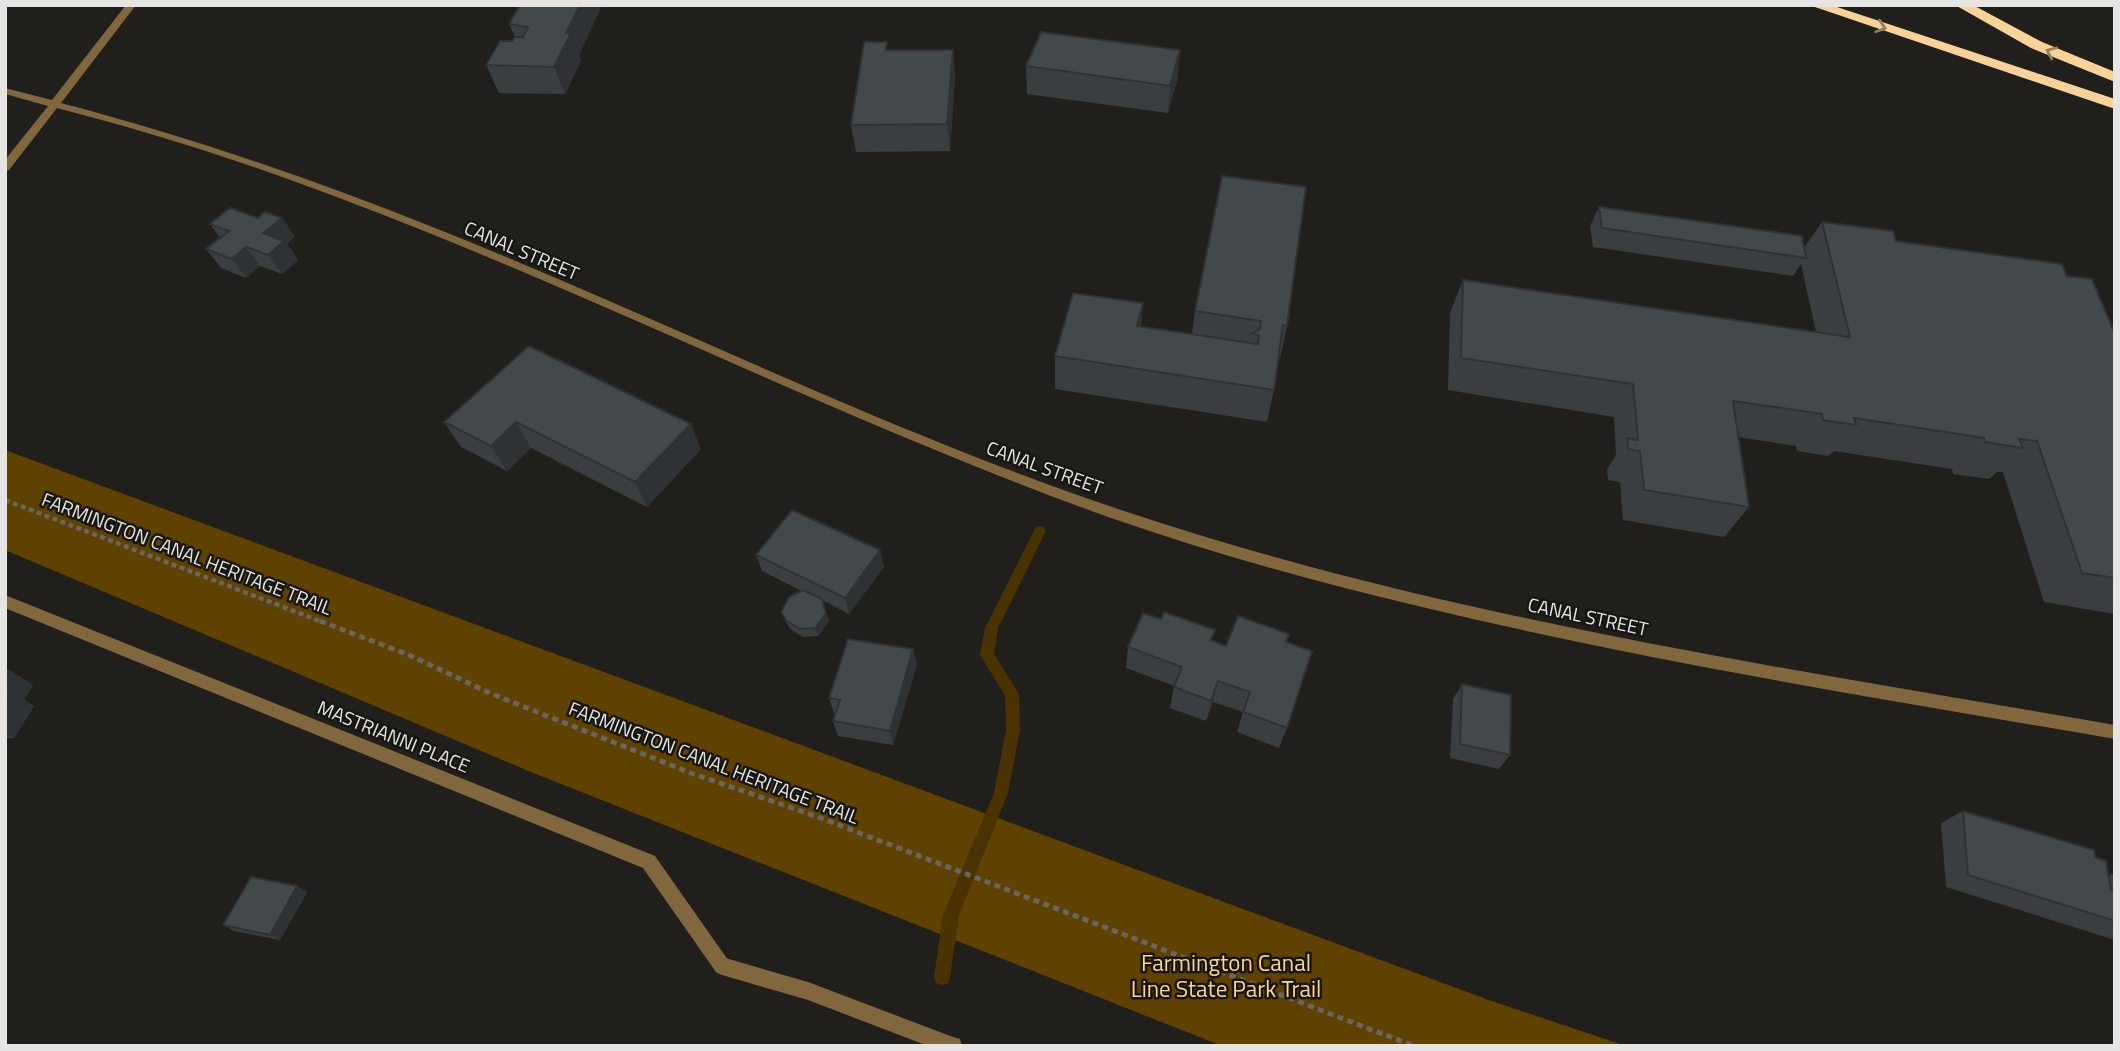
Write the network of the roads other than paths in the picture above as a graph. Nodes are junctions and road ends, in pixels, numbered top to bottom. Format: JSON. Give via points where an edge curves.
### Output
{"nodes":[{"id":1,"x":131,"y":5,"type":"edge"},
{"id":2,"x":1816,"y":5,"type":"edge"},
{"id":3,"x":1962,"y":5,"type":"edge"},
{"id":4,"x":2115,"y":77,"type":"edge"},
{"id":5,"x":5,"y":91,"type":"edge"},
{"id":6,"x":56,"y":103,"type":"junction"},
{"id":7,"x":2115,"y":104,"type":"edge"},
{"id":8,"x":5,"y":169,"type":"edge"},
{"id":9,"x":5,"y":601,"type":"edge"},
{"id":10,"x":2115,"y":732,"type":"edge"},
{"id":11,"x":953,"y":1046,"type":"edge"}],
"edges":[{"from":1,"to":6,"type":"street"},
{"from":2,"to":7,"type":"highway","one_way":true},
{"from":4,"to":3,"type":"highway","one_way":true,"via":[[2049,52]]},
{"from":5,"to":6,"type":"street","name":"CANAL STREET"},
{"from":6,"to":8,"type":"street"},
{"from":6,"to":10,"type":"street","name":"CANAL STREET","via":[[248,161],[384,212],[877,424],[1117,514],[1226,548],[1446,606],[1623,643]]},
{"from":9,"to":11,"type":"street","name":"MASTRIANNI PLACE","via":[[649,862],[722,966],[808,991]]}]}
